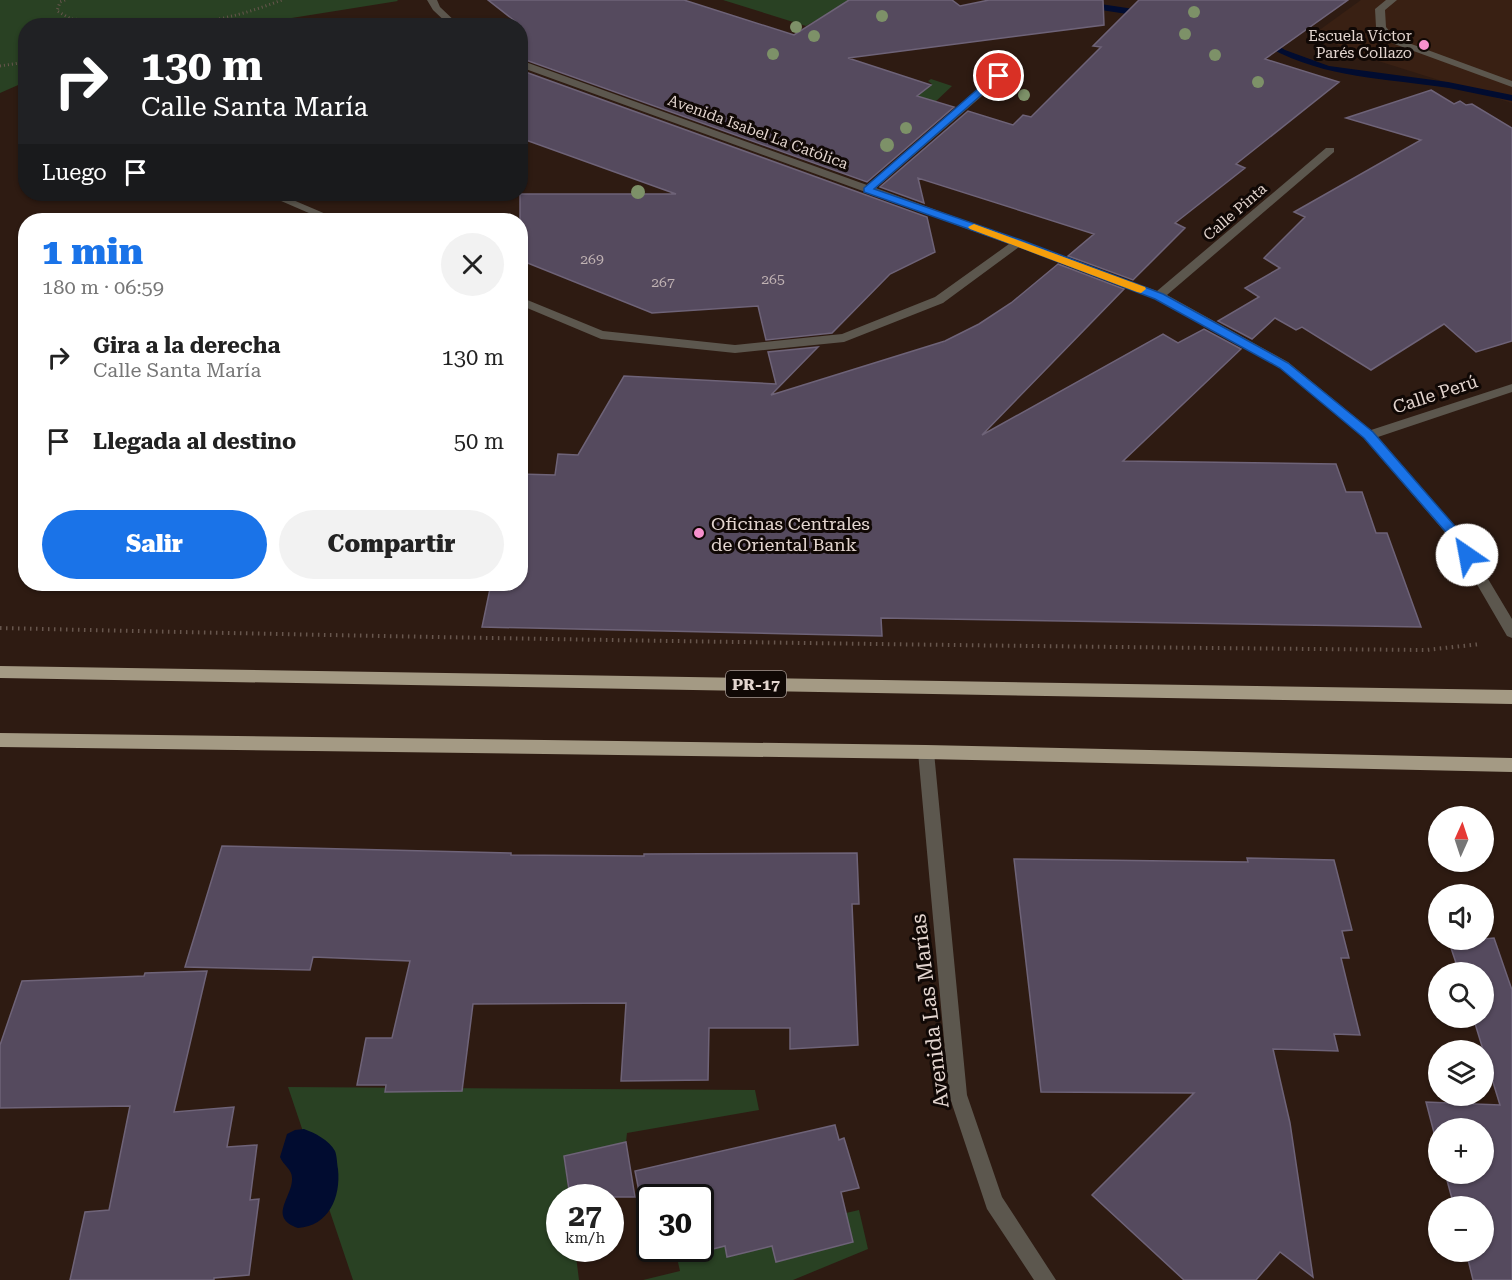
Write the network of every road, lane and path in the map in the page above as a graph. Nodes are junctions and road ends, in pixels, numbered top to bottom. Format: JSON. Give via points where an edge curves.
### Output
{"nodes":[{"id":1,"x":64,"y":0,"type":"edge"},
{"id":2,"x":282,"y":0,"type":"edge"},
{"id":3,"x":432,"y":0,"type":"edge"},
{"id":4,"x":1392,"y":0,"type":"edge"},
{"id":5,"x":69,"y":18,"type":"edge"},
{"id":6,"x":228,"y":18,"type":"edge"},
{"id":7,"x":447,"y":18,"type":"edge"},
{"id":8,"x":1015,"y":62,"type":"dead end"},
{"id":9,"x":18,"y":63,"type":"edge"},
{"id":10,"x":0,"y":66,"type":"edge"},
{"id":11,"x":528,"y":66,"type":"edge"},
{"id":12,"x":1512,"y":84,"type":"edge"},
{"id":13,"x":1330,"y":150,"type":"dead end"},
{"id":14,"x":867,"y":190,"type":"junction"},
{"id":15,"x":288,"y":201,"type":"edge"},
{"id":16,"x":317,"y":213,"type":"edge"},
{"id":17,"x":1017,"y":243,"type":"junction"},
{"id":18,"x":1159,"y":297,"type":"junction"},
{"id":19,"x":528,"y":303,"type":"edge"},
{"id":20,"x":1512,"y":388,"type":"edge"},
{"id":21,"x":1369,"y":435,"type":"junction"},
{"id":22,"x":0,"y":628,"type":"edge"},
{"id":23,"x":1512,"y":632,"type":"edge"},
{"id":24,"x":1491,"y":643,"type":"dead end"},
{"id":25,"x":0,"y":672,"type":"edge"},
{"id":26,"x":1512,"y":697,"type":"edge"},
{"id":27,"x":0,"y":740,"type":"edge"},
{"id":28,"x":926,"y":752,"type":"junction"},
{"id":29,"x":1512,"y":765,"type":"edge"},
{"id":30,"x":1046,"y":1280,"type":"edge"}],
"edges":[{"from":1,"to":5,"type":"path","via":[[57,11]]},
{"from":2,"to":6,"type":"path"},
{"from":3,"to":7,"type":"street"},
{"from":4,"to":12,"type":"street","via":[[1380,9],[1381,27],[1392,40]]},
{"from":8,"to":14,"type":"street"},
{"from":9,"to":10,"type":"path"},
{"from":11,"to":14,"type":"street","name":"Avenida Isabel La Católica"},
{"from":13,"to":18,"type":"street","name":"Calle Pinta"},
{"from":14,"to":17,"type":"street","name":"Avenida Isabel La Católica"},
{"from":15,"to":16,"type":"street"},
{"from":17,"to":18,"type":"street","name":"Avenida Isabel La Católica"},
{"from":17,"to":19,"type":"street","via":[[939,300],[844,338],[735,349],[601,335]]},
{"from":18,"to":21,"type":"street","name":"Avenida Isabel La Católica","via":[[1284,365]]},
{"from":20,"to":21,"type":"street","name":"Calle Perú"},
{"from":21,"to":23,"type":"street","name":"Avenida Isabel La Católica","via":[[1455,535]]},
{"from":22,"to":24,"type":"path","via":[[937,646],[1426,650]]},
{"from":25,"to":26,"type":"highway","number":"PR-17"},
{"from":27,"to":28,"type":"highway"},
{"from":28,"to":29,"type":"highway"},
{"from":28,"to":30,"type":"street","name":"Avenida Las Marías","via":[[958,1095],[994,1202]]}]}
